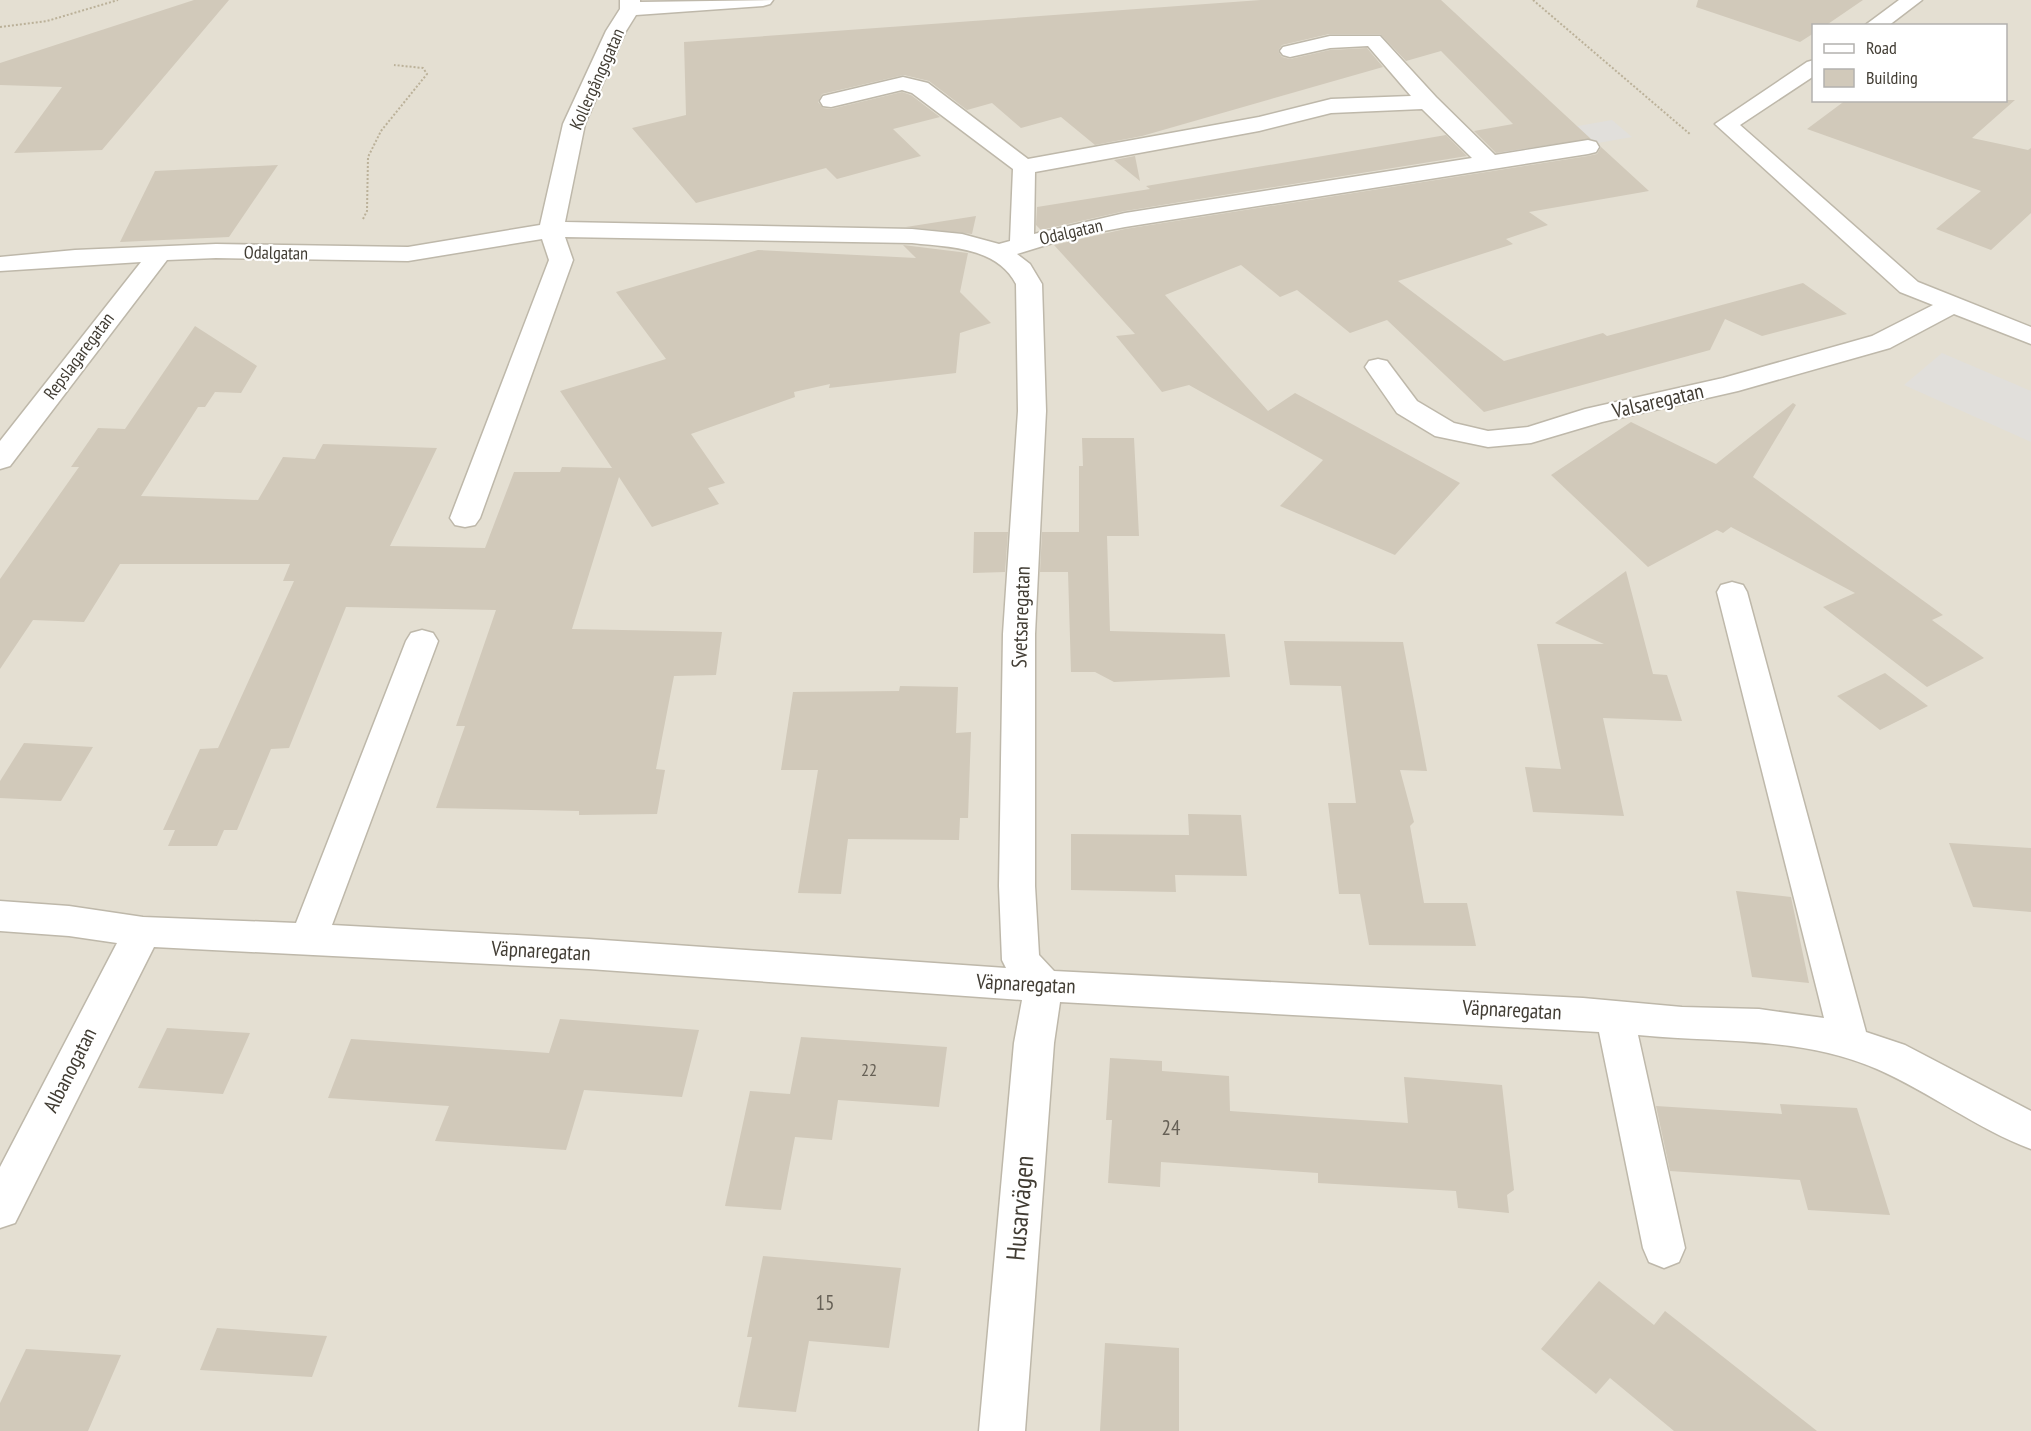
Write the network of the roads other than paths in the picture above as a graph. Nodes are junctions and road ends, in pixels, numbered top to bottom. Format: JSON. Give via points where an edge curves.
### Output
{"nodes":[{"id":1,"x":763,"y":0,"type":"edge"},
{"id":2,"x":1912,"y":0,"type":"edge"},
{"id":3,"x":630,"y":5,"type":"edge"},
{"id":4,"x":1877,"y":24,"type":"edge"},
{"id":5,"x":1290,"y":51,"type":"dead end"},
{"id":6,"x":1812,"y":67,"type":"edge"},
{"id":7,"x":831,"y":101,"type":"dead end"},
{"id":8,"x":1428,"y":102,"type":"junction"},
{"id":9,"x":1588,"y":147,"type":"dead end"},
{"id":10,"x":1490,"y":162,"type":"junction"},
{"id":11,"x":1024,"y":167,"type":"junction"},
{"id":12,"x":551,"y":230,"type":"junction"},
{"id":13,"x":1011,"y":248,"type":"junction"},
{"id":14,"x":160,"y":253,"type":"junction"},
{"id":15,"x":0,"y":264,"type":"edge"},
{"id":16,"x":1953,"y":305,"type":"junction"},
{"id":17,"x":2031,"y":336,"type":"edge"},
{"id":18,"x":1378,"y":367,"type":"dead end"},
{"id":19,"x":0,"y":460,"type":"edge"},
{"id":20,"x":465,"y":518,"type":"dead end"},
{"id":21,"x":1732,"y":592,"type":"dead end"},
{"id":22,"x":422,"y":641,"type":"dead end"},
{"id":23,"x":0,"y":916,"type":"edge"},
{"id":24,"x":143,"y":933,"type":"junction"},
{"id":25,"x":308,"y":939,"type":"junction"},
{"id":26,"x":1044,"y":986,"type":"junction"},
{"id":27,"x":1616,"y":1017,"type":"junction"},
{"id":28,"x":1850,"y":1043,"type":"junction"},
{"id":29,"x":2031,"y":1131,"type":"edge"},
{"id":30,"x":0,"y":1209,"type":"edge"},
{"id":31,"x":1664,"y":1248,"type":"dead end"},
{"id":32,"x":1002,"y":1431,"type":"edge"}],
"edges":[{"from":1,"to":3,"type":"street"},
{"from":2,"to":4,"type":"street"},
{"from":3,"to":12,"type":"street","name":"Kollergångsgatan","via":[[574,124]]},
{"from":5,"to":8,"type":"street","via":[[1330,42],[1373,40]]},
{"from":6,"to":16,"type":"street","via":[[1726,124],[1909,287]]},
{"from":7,"to":11,"type":"street","via":[[903,83],[920,88]]},
{"from":8,"to":10,"type":"street"},
{"from":8,"to":11,"type":"street","via":[[1330,106],[1259,124]]},
{"from":9,"to":10,"type":"street","name":"Odalgatan"},
{"from":10,"to":13,"type":"street","name":"Odalgatan","via":[[1125,220]]},
{"from":11,"to":13,"type":"street"},
{"from":12,"to":13,"type":"street","name":"Odalgatan","via":[[912,236]]},
{"from":12,"to":14,"type":"street","name":"Odalgatan","via":[[408,254]]},
{"from":12,"to":20,"type":"street","via":[[561,260]]},
{"from":13,"to":26,"type":"street","name":"Svetsaregatan","via":[[1029,284],[1032,411],[1019,634],[1017,886],[1021,960]]},
{"from":14,"to":15,"type":"street","name":"Odalgatan"},
{"from":14,"to":19,"type":"street","name":"Repslagaregatan"},
{"from":16,"to":17,"type":"street"},
{"from":16,"to":18,"type":"street","name":"Valsaregatan","via":[[1881,342],[1531,435],[1488,439],[1445,430],[1407,407]]},
{"from":21,"to":28,"type":"street"},
{"from":22,"to":25,"type":"street"},
{"from":23,"to":24,"type":"street","name":"Väpnaregatan","via":[[69,921]]},
{"from":24,"to":25,"type":"street","name":"Väpnaregatan"},
{"from":24,"to":30,"type":"street","name":"Albanogatan"},
{"from":25,"to":26,"type":"street","name":"Väpnaregatan"},
{"from":26,"to":27,"type":"street","name":"Väpnaregatan"},
{"from":26,"to":32,"type":"street","name":"Husarvägen","via":[[1034,1043]]},
{"from":27,"to":28,"type":"street","name":"Väpnaregatan","via":[[1759,1025],[1828,1035]]},
{"from":27,"to":31,"type":"street"},
{"from":28,"to":29,"type":"street","name":"Väpnaregatan","via":[[1891,1057]]}]}
